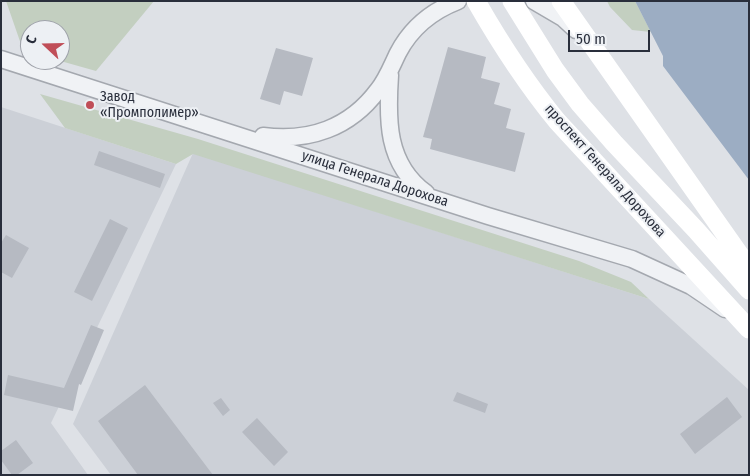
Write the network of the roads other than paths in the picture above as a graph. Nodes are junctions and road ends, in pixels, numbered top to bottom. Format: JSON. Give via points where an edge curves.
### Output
{"nodes":[{"id":1,"x":458,"y":1,"type":"edge"},
{"id":2,"x":476,"y":1,"type":"edge"},
{"id":3,"x":512,"y":1,"type":"edge"},
{"id":4,"x":534,"y":1,"type":"edge"},
{"id":5,"x":561,"y":1,"type":"edge"},
{"id":6,"x":590,"y":44,"type":"junction"},
{"id":7,"x":1,"y":59,"type":"edge"},
{"id":8,"x":390,"y":70,"type":"junction"},
{"id":9,"x":234,"y":133,"type":"junction"},
{"id":10,"x":434,"y":198,"type":"junction"},
{"id":11,"x":749,"y":268,"type":"edge"},
{"id":12,"x":749,"y":290,"type":"edge"},
{"id":13,"x":744,"y":324,"type":"edge"}],
"edges":[{"from":1,"to":8,"type":"street","via":[[440,9],[417,27]]},
{"from":2,"to":13,"type":"main road","name":"проспект Генерала Дорохова","via":[[497,38],[556,121]]},
{"from":3,"to":12,"type":"main road","name":"проспект Генерала Дорохова","via":[[580,104]]},
{"from":4,"to":6,"type":"street","via":[[563,18]]},
{"from":5,"to":6,"type":"main road"},
{"from":6,"to":11,"type":"main road"},
{"from":7,"to":9,"type":"street","name":"улица Генерала Дорохова"},
{"from":8,"to":9,"type":"street","via":[[362,108],[339,125],[297,138]]},
{"from":8,"to":10,"type":"street","via":[[388,126],[392,145],[406,174]]},
{"from":9,"to":10,"type":"street","name":"улица Генерала Дорохова"},
{"from":10,"to":13,"type":"street","name":"улица Генерала Дорохова","via":[[632,259],[691,286]]}]}
